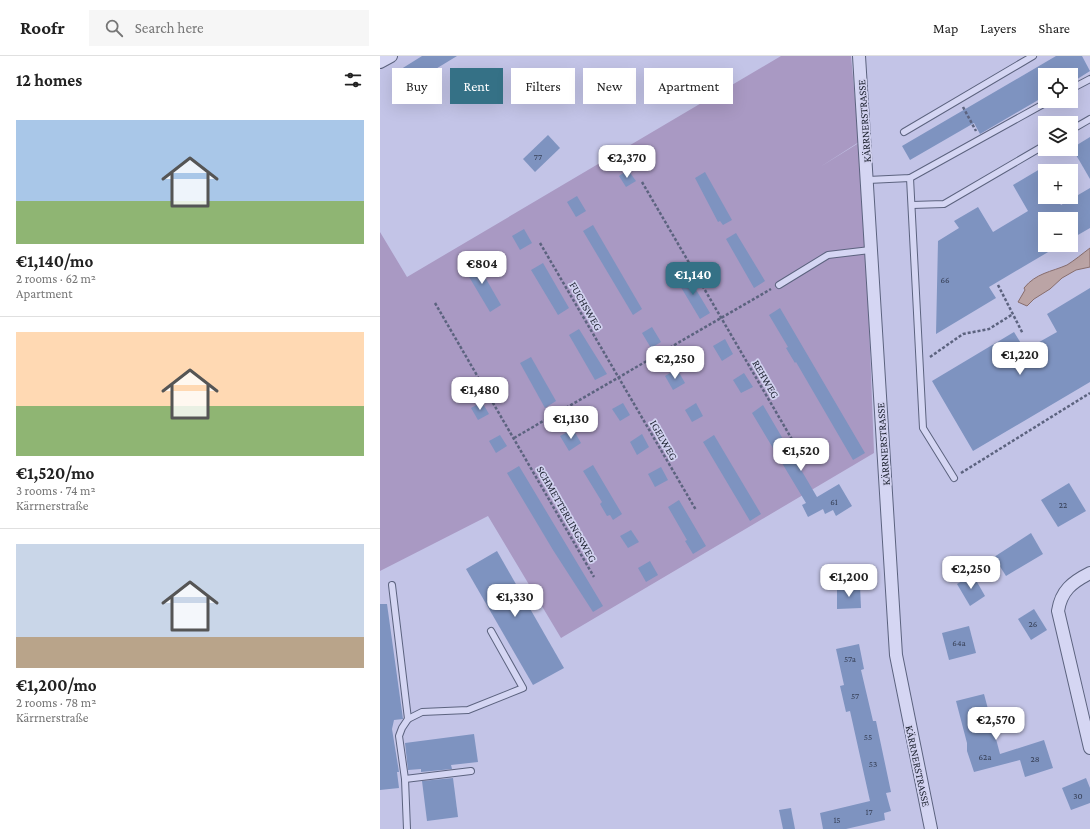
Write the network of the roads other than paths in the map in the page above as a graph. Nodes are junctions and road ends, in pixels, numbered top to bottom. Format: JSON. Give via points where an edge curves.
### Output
{"nodes":[{"id":1,"x":391,"y":56,"type":"edge"},
{"id":2,"x":860,"y":56,"type":"edge"},
{"id":3,"x":1033,"y":56,"type":"edge"},
{"id":4,"x":380,"y":62,"type":"edge"},
{"id":5,"x":1090,"y":79,"type":"edge"},
{"id":6,"x":1078,"y":85,"type":"edge"},
{"id":7,"x":1038,"y":107,"type":"edge"},
{"id":8,"x":1090,"y":118,"type":"edge"},
{"id":9,"x":1078,"y":126,"type":"edge"},
{"id":10,"x":904,"y":132,"type":"dead end"},
{"id":11,"x":1038,"y":149,"type":"edge"},
{"id":12,"x":910,"y":178,"type":"junction"},
{"id":13,"x":868,"y":180,"type":"junction"},
{"id":14,"x":912,"y":205,"type":"junction"},
{"id":15,"x":870,"y":250,"type":"junction"},
{"id":16,"x":779,"y":285,"type":"road end"},
{"id":17,"x":954,"y":478,"type":"road end"},
{"id":18,"x":1090,"y":573,"type":"edge"},
{"id":19,"x":392,"y":585,"type":"dead end"},
{"id":20,"x":490,"y":631,"type":"dead end"},
{"id":21,"x":408,"y":719,"type":"junction"},
{"id":22,"x":1090,"y":748,"type":"edge"},
{"id":23,"x":471,"y":771,"type":"dead end"},
{"id":24,"x":406,"y":779,"type":"junction"},
{"id":25,"x":407,"y":829,"type":"edge"},
{"id":26,"x":931,"y":829,"type":"edge"}],
"edges":[{"from":1,"to":4,"type":"street"},
{"from":2,"to":13,"type":"street","name":"KÄRRNERSTRASSE"},
{"from":3,"to":10,"type":"lane"},
{"from":5,"to":6,"type":"lane"},
{"from":7,"to":12,"type":"lane"},
{"from":8,"to":9,"type":"lane"},
{"from":11,"to":14,"type":"lane","via":[[944,204]]},
{"from":12,"to":13,"type":"lane"},
{"from":12,"to":14,"type":"lane"},
{"from":13,"to":15,"type":"street","name":"KÄRRNERSTRASSE"},
{"from":14,"to":17,"type":"lane","via":[[923,428]]},
{"from":15,"to":16,"type":"lane","via":[[828,255]]},
{"from":15,"to":26,"type":"street","name":"KÄRRNERSTRASSE","via":[[896,655]]},
{"from":18,"to":22,"type":"street","via":[[1077,579],[1065,590],[1059,599],[1058,611]]},
{"from":19,"to":21,"type":"lane"},
{"from":20,"to":21,"type":"lane","via":[[523,688],[468,710],[422,712]]},
{"from":21,"to":24,"type":"lane","via":[[399,736]]},
{"from":23,"to":24,"type":"lane"},
{"from":24,"to":25,"type":"lane"}]}
